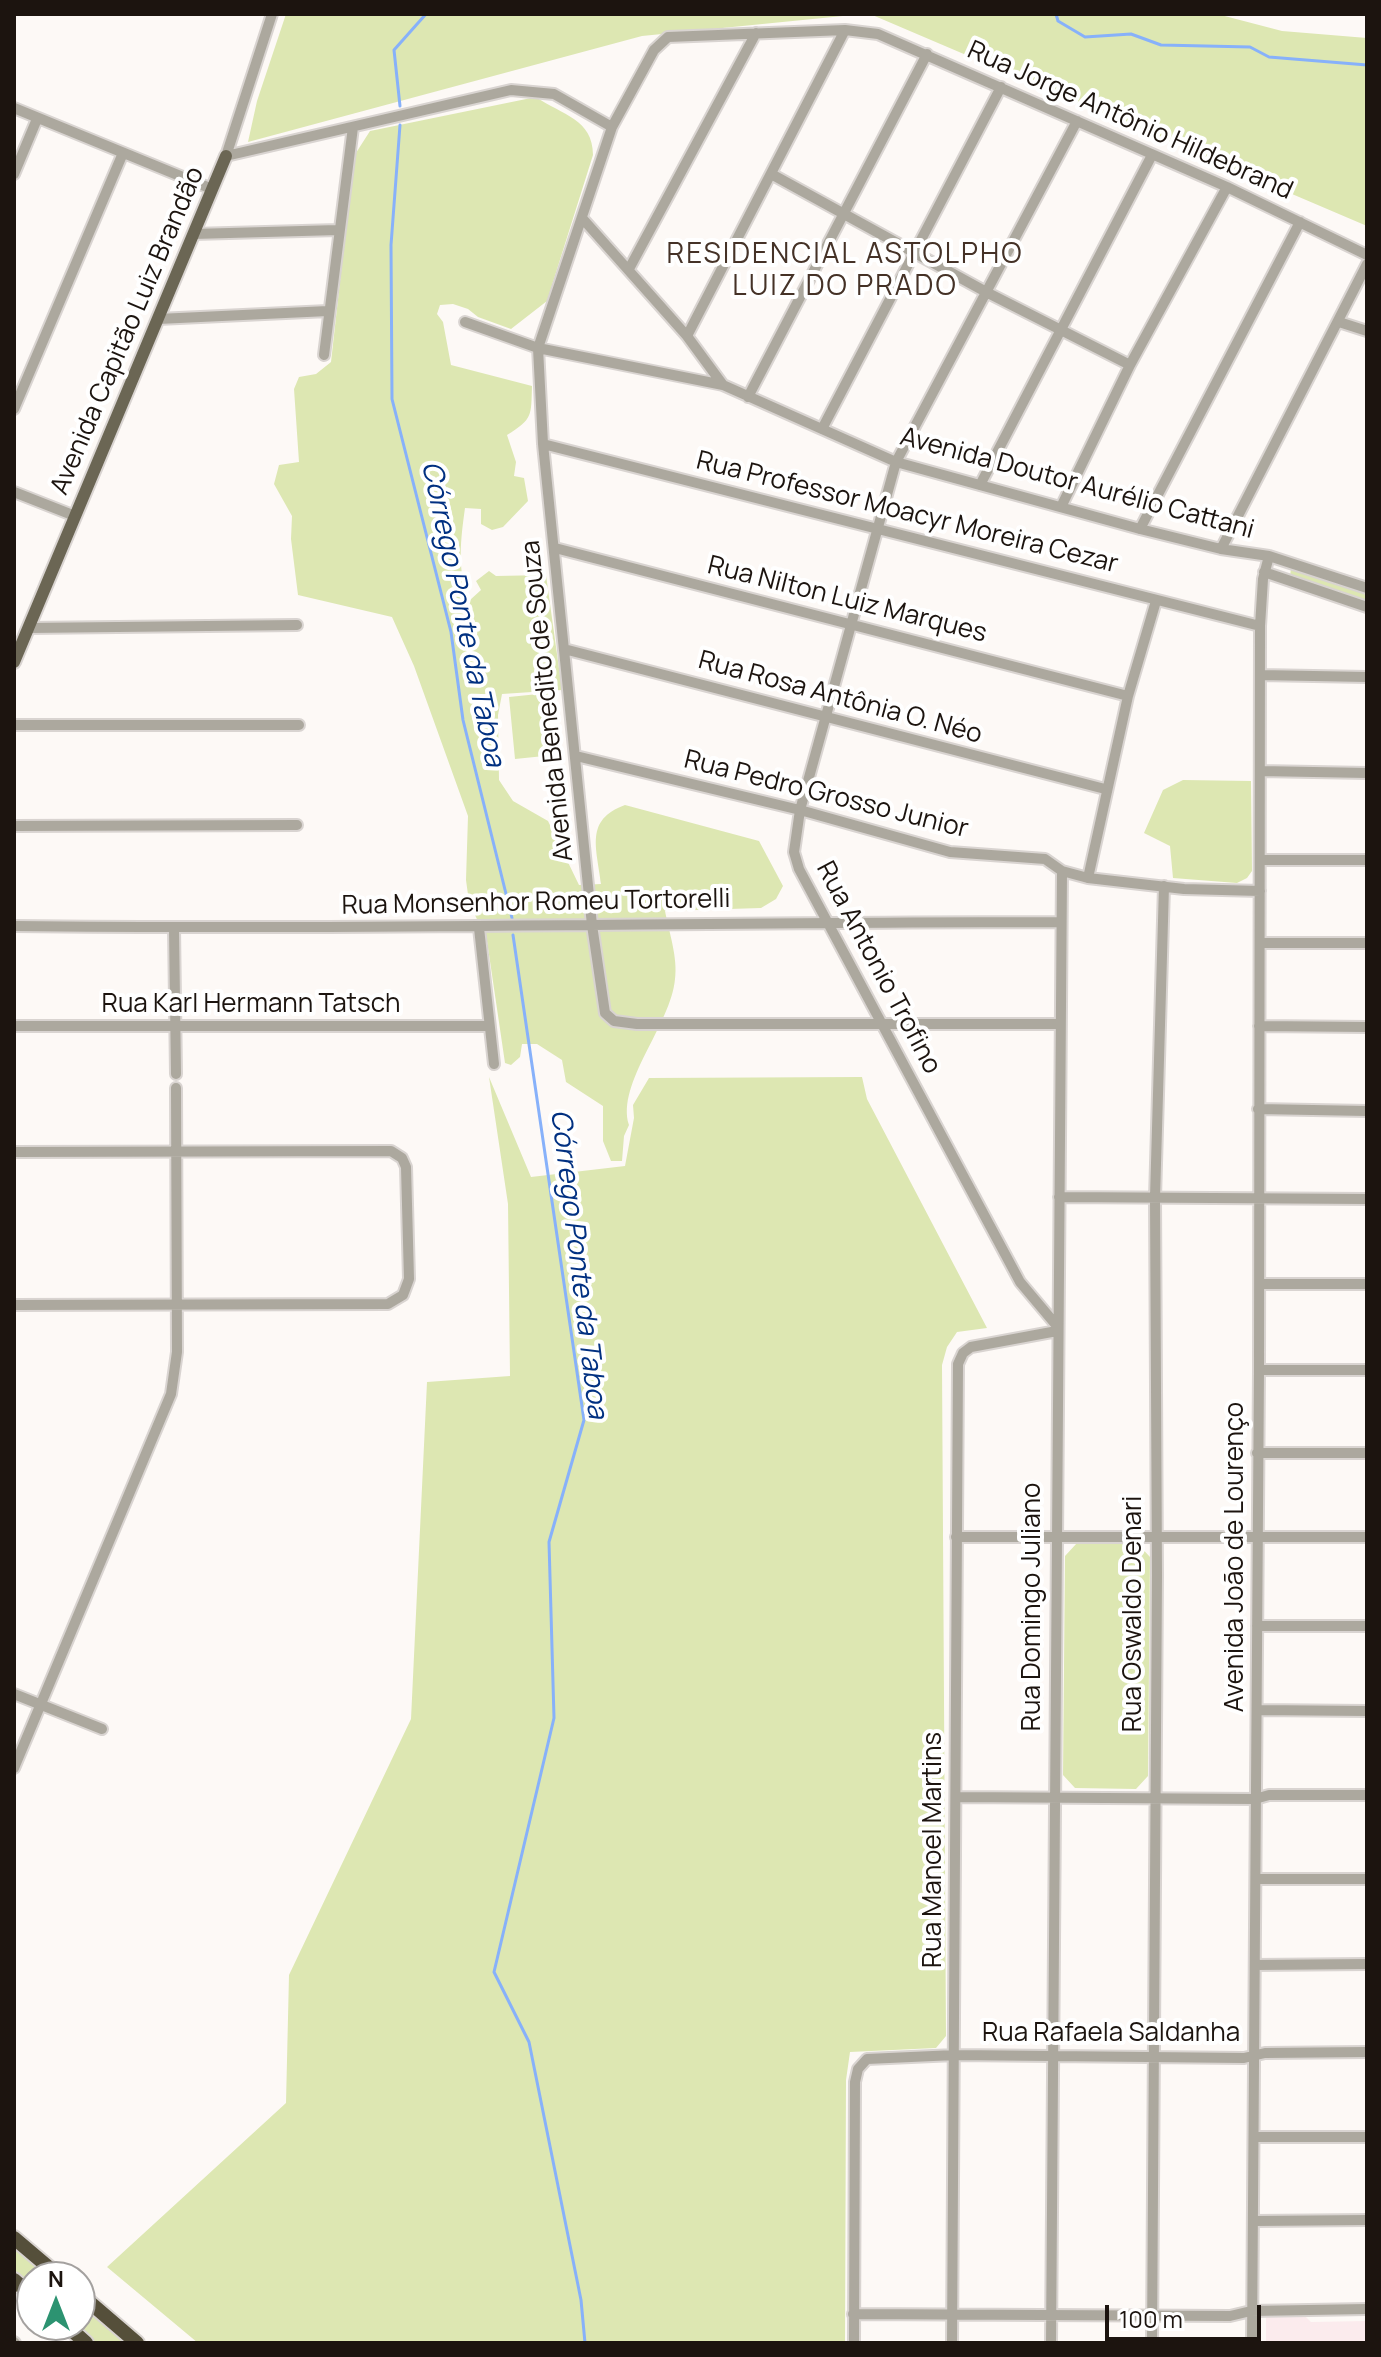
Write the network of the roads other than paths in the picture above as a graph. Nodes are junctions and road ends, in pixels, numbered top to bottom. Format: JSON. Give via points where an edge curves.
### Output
{"nodes":[{"id":1,"x":272,"y":14,"type":"edge"},
{"id":2,"x":845,"y":30,"type":"junction"},
{"id":3,"x":756,"y":33,"type":"junction"},
{"id":4,"x":927,"y":54,"type":"junction"},
{"id":5,"x":1001,"y":87,"type":"junction"},
{"id":6,"x":14,"y":108,"type":"edge"},
{"id":7,"x":37,"y":119,"type":"junction"},
{"id":8,"x":1077,"y":121,"type":"junction"},
{"id":9,"x":353,"y":127,"type":"junction"},
{"id":10,"x":612,"y":127,"type":"junction"},
{"id":11,"x":123,"y":153,"type":"junction"},
{"id":12,"x":1152,"y":155,"type":"junction"},
{"id":13,"x":226,"y":156,"type":"junction"},
{"id":14,"x":14,"y":174,"type":"edge"},
{"id":15,"x":773,"y":175,"type":"junction"},
{"id":16,"x":1227,"y":187,"type":"junction"},
{"id":17,"x":212,"y":189,"type":"junction"},
{"id":18,"x":843,"y":213,"type":"junction"},
{"id":19,"x":582,"y":218,"type":"junction"},
{"id":20,"x":1300,"y":222,"type":"junction"},
{"id":21,"x":338,"y":230,"type":"junction"},
{"id":22,"x":193,"y":234,"type":"junction"},
{"id":23,"x":915,"y":252,"type":"junction"},
{"id":24,"x":1367,"y":255,"type":"edge"},
{"id":25,"x":1367,"y":264,"type":"edge"},
{"id":26,"x":629,"y":269,"type":"junction"},
{"id":27,"x":988,"y":293,"type":"junction"},
{"id":28,"x":328,"y":311,"type":"junction"},
{"id":29,"x":158,"y":319,"type":"junction"},
{"id":30,"x":465,"y":322,"type":"dead end"},
{"id":31,"x":1339,"y":322,"type":"junction"},
{"id":32,"x":1060,"y":330,"type":"junction"},
{"id":33,"x":1367,"y":331,"type":"edge"},
{"id":34,"x":687,"y":336,"type":"junction"},
{"id":35,"x":538,"y":348,"type":"junction"},
{"id":36,"x":324,"y":355,"type":"dead end"},
{"id":37,"x":1130,"y":365,"type":"junction"},
{"id":38,"x":723,"y":385,"type":"junction"},
{"id":39,"x":748,"y":397,"type":"junction"},
{"id":40,"x":14,"y":409,"type":"edge"},
{"id":41,"x":822,"y":429,"type":"junction"},
{"id":42,"x":543,"y":444,"type":"junction"},
{"id":43,"x":896,"y":462,"type":"junction"},
{"id":44,"x":980,"y":485,"type":"junction"},
{"id":45,"x":14,"y":492,"type":"edge"},
{"id":46,"x":1061,"y":507,"type":"junction"},
{"id":47,"x":75,"y":516,"type":"junction"},
{"id":48,"x":876,"y":526,"type":"junction"},
{"id":49,"x":1140,"y":529,"type":"junction"},
{"id":50,"x":555,"y":548,"type":"junction"},
{"id":51,"x":1221,"y":549,"type":"junction"},
{"id":52,"x":1269,"y":556,"type":"junction"},
{"id":53,"x":1264,"y":572,"type":"junction"},
{"id":54,"x":1367,"y":588,"type":"edge"},
{"id":55,"x":1156,"y":601,"type":"junction"},
{"id":56,"x":1367,"y":607,"type":"edge"},
{"id":57,"x":851,"y":624,"type":"junction"},
{"id":58,"x":297,"y":625,"type":"dead end"},
{"id":59,"x":1260,"y":626,"type":"junction"},
{"id":60,"x":28,"y":628,"type":"junction"},
{"id":61,"x":564,"y":649,"type":"junction"},
{"id":62,"x":14,"y":662,"type":"edge"},
{"id":63,"x":1260,"y":675,"type":"junction"},
{"id":64,"x":1367,"y":677,"type":"edge"},
{"id":65,"x":1128,"y":696,"type":"junction"},
{"id":66,"x":827,"y":718,"type":"junction"},
{"id":67,"x":14,"y":725,"type":"edge"},
{"id":68,"x":299,"y":725,"type":"dead end"},
{"id":69,"x":576,"y":756,"type":"junction"},
{"id":70,"x":1260,"y":771,"type":"junction"},
{"id":71,"x":1367,"y":773,"type":"edge"},
{"id":72,"x":1105,"y":789,"type":"junction"},
{"id":73,"x":800,"y":810,"type":"junction"},
{"id":74,"x":297,"y":825,"type":"dead end"},
{"id":75,"x":14,"y":826,"type":"edge"},
{"id":76,"x":1260,"y":860,"type":"junction"},
{"id":77,"x":1367,"y":860,"type":"edge"},
{"id":78,"x":1062,"y":871,"type":"junction"},
{"id":79,"x":1088,"y":878,"type":"junction"},
{"id":80,"x":1164,"y":886,"type":"junction"},
{"id":81,"x":1260,"y":891,"type":"junction"},
{"id":82,"x":830,"y":921,"type":"junction"},
{"id":83,"x":1060,"y":922,"type":"junction"},
{"id":84,"x":592,"y":925,"type":"junction"},
{"id":85,"x":14,"y":926,"type":"edge"},
{"id":86,"x":174,"y":928,"type":"junction"},
{"id":87,"x":479,"y":928,"type":"junction"},
{"id":88,"x":1261,"y":943,"type":"junction"},
{"id":89,"x":1367,"y":943,"type":"edge"},
{"id":90,"x":884,"y":1023,"type":"junction"},
{"id":91,"x":1060,"y":1024,"type":"junction"},
{"id":92,"x":14,"y":1026,"type":"edge"},
{"id":93,"x":488,"y":1026,"type":"junction"},
{"id":94,"x":1259,"y":1026,"type":"junction"},
{"id":95,"x":176,"y":1027,"type":"junction"},
{"id":96,"x":1367,"y":1027,"type":"edge"},
{"id":97,"x":494,"y":1064,"type":"dead end"},
{"id":98,"x":176,"y":1074,"type":"dead end"},
{"id":99,"x":176,"y":1088,"type":"dead end"},
{"id":100,"x":1258,"y":1109,"type":"junction"},
{"id":101,"x":1367,"y":1111,"type":"edge"},
{"id":102,"x":176,"y":1151,"type":"junction"},
{"id":103,"x":14,"y":1152,"type":"edge"},
{"id":104,"x":1059,"y":1197,"type":"junction"},
{"id":105,"x":1155,"y":1198,"type":"junction"},
{"id":106,"x":1258,"y":1198,"type":"junction"},
{"id":107,"x":1367,"y":1199,"type":"edge"},
{"id":108,"x":1260,"y":1284,"type":"junction"},
{"id":109,"x":1367,"y":1284,"type":"edge"},
{"id":110,"x":177,"y":1304,"type":"junction"},
{"id":111,"x":14,"y":1305,"type":"edge"},
{"id":112,"x":1057,"y":1328,"type":"junction"},
{"id":113,"x":1259,"y":1370,"type":"junction"},
{"id":114,"x":1367,"y":1370,"type":"edge"},
{"id":115,"x":1257,"y":1453,"type":"junction"},
{"id":116,"x":1367,"y":1453,"type":"edge"},
{"id":117,"x":1056,"y":1536,"type":"junction"},
{"id":118,"x":956,"y":1537,"type":"junction"},
{"id":119,"x":1157,"y":1537,"type":"junction"},
{"id":120,"x":1256,"y":1537,"type":"junction"},
{"id":121,"x":1367,"y":1537,"type":"edge"},
{"id":122,"x":1257,"y":1626,"type":"junction"},
{"id":123,"x":1367,"y":1626,"type":"edge"},
{"id":124,"x":14,"y":1694,"type":"edge"},
{"id":125,"x":41,"y":1704,"type":"junction"},
{"id":126,"x":1257,"y":1710,"type":"junction"},
{"id":127,"x":1367,"y":1711,"type":"edge"},
{"id":128,"x":102,"y":1729,"type":"dead end"},
{"id":129,"x":14,"y":1768,"type":"edge"},
{"id":130,"x":1367,"y":1795,"type":"edge"},
{"id":131,"x":1154,"y":1796,"type":"junction"},
{"id":132,"x":956,"y":1797,"type":"junction"},
{"id":133,"x":1054,"y":1797,"type":"junction"},
{"id":134,"x":1255,"y":1799,"type":"junction"},
{"id":135,"x":1256,"y":1879,"type":"junction"},
{"id":136,"x":1367,"y":1879,"type":"edge"},
{"id":137,"x":1367,"y":1964,"type":"edge"},
{"id":138,"x":1255,"y":1965,"type":"junction"},
{"id":139,"x":1367,"y":2052,"type":"edge"},
{"id":140,"x":955,"y":2055,"type":"junction"},
{"id":141,"x":1255,"y":2056,"type":"junction"},
{"id":142,"x":1052,"y":2057,"type":"junction"},
{"id":143,"x":1154,"y":2057,"type":"junction"},
{"id":144,"x":1255,"y":2137,"type":"junction"},
{"id":145,"x":1367,"y":2137,"type":"edge"},
{"id":146,"x":1367,"y":2220,"type":"edge"},
{"id":147,"x":1255,"y":2221,"type":"junction"},
{"id":148,"x":14,"y":2238,"type":"edge"},
{"id":149,"x":41,"y":2261,"type":"edge"},
{"id":150,"x":96,"y":2308,"type":"edge"},
{"id":151,"x":1367,"y":2309,"type":"edge"},
{"id":152,"x":1251,"y":2311,"type":"junction"},
{"id":153,"x":853,"y":2314,"type":"junction"},
{"id":154,"x":952,"y":2314,"type":"junction"},
{"id":155,"x":1051,"y":2315,"type":"junction"},
{"id":156,"x":1152,"y":2316,"type":"junction"},
{"id":157,"x":137,"y":2343,"type":"edge"},
{"id":158,"x":854,"y":2343,"type":"edge"},
{"id":159,"x":952,"y":2343,"type":"edge"},
{"id":160,"x":1051,"y":2343,"type":"edge"},
{"id":161,"x":1152,"y":2343,"type":"edge"},
{"id":162,"x":1252,"y":2343,"type":"edge"}],
"edges":[{"from":1,"to":13,"type":"street","name":"Avenida Capitão Luiz Brandão"},
{"from":2,"to":3,"type":"street","name":"Rua Jorge Antônio Hildebrand"},
{"from":2,"to":4,"type":"street","name":"Rua Jorge Antônio Hildebrand","via":[[878,34]]},
{"from":2,"to":15,"type":"street"},
{"from":3,"to":10,"type":"street","name":"Rua Jorge Antônio Hildebrand","via":[[668,37],[654,50]]},
{"from":3,"to":26,"type":"street"},
{"from":4,"to":5,"type":"street","name":"Rua Jorge Antônio Hildebrand"},
{"from":4,"to":18,"type":"street"},
{"from":5,"to":8,"type":"street","name":"Rua Jorge Antônio Hildebrand"},
{"from":5,"to":23,"type":"street"},
{"from":6,"to":7,"type":"street"},
{"from":7,"to":11,"type":"street"},
{"from":7,"to":14,"type":"street"},
{"from":8,"to":12,"type":"street","name":"Rua Jorge Antônio Hildebrand"},
{"from":8,"to":27,"type":"street","name":"Rua Antonio Trofino"},
{"from":9,"to":10,"type":"street","via":[[511,90],[554,94]]},
{"from":9,"to":13,"type":"street"},
{"from":9,"to":21,"type":"street"},
{"from":10,"to":19,"type":"street"},
{"from":11,"to":17,"type":"street"},
{"from":11,"to":40,"type":"street"},
{"from":12,"to":16,"type":"street","name":"Rua Jorge Antônio Hildebrand"},
{"from":12,"to":32,"type":"street"},
{"from":13,"to":17,"type":"main road","name":"Avenida Capitão Luiz Brandão"},
{"from":15,"to":18,"type":"street"},
{"from":15,"to":34,"type":"street"},
{"from":16,"to":20,"type":"street","name":"Rua Jorge Antônio Hildebrand"},
{"from":16,"to":37,"type":"street"},
{"from":17,"to":22,"type":"main road","name":"Avenida Capitão Luiz Brandão"},
{"from":18,"to":23,"type":"street"},
{"from":18,"to":39,"type":"street"},
{"from":19,"to":26,"type":"street","name":"Avenida Doutor Aurélio Cattani"},
{"from":19,"to":35,"type":"street"},
{"from":20,"to":24,"type":"street","name":"Rua Jorge Antônio Hildebrand"},
{"from":20,"to":49,"type":"street"},
{"from":21,"to":22,"type":"street"},
{"from":21,"to":28,"type":"street"},
{"from":22,"to":29,"type":"main road","name":"Avenida Capitão Luiz Brandão"},
{"from":23,"to":27,"type":"street"},
{"from":23,"to":41,"type":"street"},
{"from":25,"to":31,"type":"street"},
{"from":26,"to":34,"type":"street","name":"Avenida Doutor Aurélio Cattani"},
{"from":27,"to":32,"type":"street"},
{"from":27,"to":43,"type":"street","name":"Rua Antonio Trofino"},
{"from":28,"to":29,"type":"street"},
{"from":28,"to":36,"type":"street"},
{"from":29,"to":47,"type":"main road","name":"Avenida Capitão Luiz Brandão"},
{"from":30,"to":35,"type":"street"},
{"from":31,"to":33,"type":"street"},
{"from":31,"to":51,"type":"street"},
{"from":32,"to":37,"type":"street"},
{"from":32,"to":44,"type":"street"},
{"from":34,"to":38,"type":"street","name":"Avenida Doutor Aurélio Cattani"},
{"from":35,"to":38,"type":"street"},
{"from":35,"to":42,"type":"street","name":"Avenida Benedito de Souza"},
{"from":37,"to":46,"type":"street"},
{"from":38,"to":39,"type":"street","name":"Avenida Doutor Aurélio Cattani"},
{"from":39,"to":41,"type":"street","name":"Avenida Doutor Aurélio Cattani"},
{"from":41,"to":43,"type":"street","name":"Avenida Doutor Aurélio Cattani"},
{"from":42,"to":48,"type":"street","name":"Rua Professor Moacyr Moreira Cezar"},
{"from":42,"to":50,"type":"street","name":"Avenida Benedito de Souza"},
{"from":43,"to":44,"type":"street","name":"Avenida Doutor Aurélio Cattani"},
{"from":43,"to":48,"type":"street","name":"Rua Antonio Trofino"},
{"from":44,"to":46,"type":"street","name":"Avenida Doutor Aurélio Cattani"},
{"from":45,"to":47,"type":"street"},
{"from":46,"to":49,"type":"street","name":"Avenida Doutor Aurélio Cattani"},
{"from":47,"to":60,"type":"main road","name":"Avenida Capitão Luiz Brandão"},
{"from":48,"to":55,"type":"street","name":"Rua Professor Moacyr Moreira Cezar"},
{"from":48,"to":57,"type":"street","name":"Rua Antonio Trofino"},
{"from":49,"to":51,"type":"street","name":"Avenida Doutor Aurélio Cattani"},
{"from":50,"to":57,"type":"street","name":"Rua Nilton Luiz Marques"},
{"from":50,"to":61,"type":"street","name":"Avenida Benedito de Souza"},
{"from":51,"to":52,"type":"street","name":"Avenida Doutor Aurélio Cattani"},
{"from":52,"to":53,"type":"street","name":"Avenida Doutor Aurélio Cattani"},
{"from":52,"to":54,"type":"street","name":"Avenida Doutor Aurélio Cattani"},
{"from":53,"to":56,"type":"street","name":"Avenida Doutor Aurélio Cattani"},
{"from":53,"to":59,"type":"street","name":"Avenida João de Lourenço"},
{"from":55,"to":59,"type":"street","name":"Rua Professor Moacyr Moreira Cezar"},
{"from":55,"to":65,"type":"street"},
{"from":57,"to":65,"type":"street","name":"Rua Nilton Luiz Marques"},
{"from":57,"to":66,"type":"street","name":"Rua Antonio Trofino"},
{"from":58,"to":60,"type":"street"},
{"from":59,"to":63,"type":"street","name":"Avenida João de Lourenço"},
{"from":60,"to":62,"type":"main road","name":"Avenida Capitão Luiz Brandão"},
{"from":61,"to":66,"type":"street","name":"Rua Rosa Antônia O. Néo"},
{"from":61,"to":69,"type":"street","name":"Avenida Benedito de Souza"},
{"from":63,"to":64,"type":"street"},
{"from":63,"to":70,"type":"street","name":"Avenida João de Lourenço"},
{"from":65,"to":72,"type":"street"},
{"from":66,"to":72,"type":"street","name":"Rua Rosa Antônia O. Néo"},
{"from":66,"to":73,"type":"street","name":"Rua Antonio Trofino"},
{"from":67,"to":68,"type":"street"},
{"from":69,"to":73,"type":"street","name":"Rua Pedro Grosso Junior"},
{"from":69,"to":84,"type":"street","name":"Avenida Benedito de Souza"},
{"from":70,"to":71,"type":"street"},
{"from":70,"to":76,"type":"street","name":"Avenida João de Lourenço"},
{"from":72,"to":79,"type":"street"},
{"from":73,"to":78,"type":"street","name":"Rua Pedro Grosso Junior","via":[[950,852],[1045,859]]},
{"from":73,"to":82,"type":"street","name":"Rua Antonio Trofino","via":[[794,852]]},
{"from":74,"to":75,"type":"street"},
{"from":76,"to":77,"type":"street"},
{"from":76,"to":81,"type":"street","name":"Avenida João de Lourenço"},
{"from":78,"to":79,"type":"street","name":"Rua Pedro Grosso Junior"},
{"from":78,"to":83,"type":"street","name":"Rua Domingo Juliano"},
{"from":79,"to":80,"type":"street","name":"Rua Pedro Grosso Junior"},
{"from":80,"to":81,"type":"street","name":"Rua Pedro Grosso Junior"},
{"from":80,"to":105,"type":"street","name":"Rua Oswaldo Denari"},
{"from":81,"to":88,"type":"street","name":"Avenida João de Lourenço"},
{"from":82,"to":83,"type":"street","name":"Rua Monsenhor Romeu Tortorelli"},
{"from":82,"to":84,"type":"street","name":"Rua Monsenhor Romeu Tortorelli"},
{"from":82,"to":90,"type":"street","name":"Rua Antonio Trofino"},
{"from":83,"to":91,"type":"street","name":"Rua Domingo Juliano"},
{"from":84,"to":87,"type":"street","name":"Rua Monsenhor Romeu Tortorelli"},
{"from":84,"to":90,"type":"street","name":"Avenida Benedito de Souza","via":[[605,1013],[614,1021]]},
{"from":85,"to":86,"type":"street","name":"Rua Monsenhor Romeu Tortorelli"},
{"from":86,"to":87,"type":"street","name":"Rua Monsenhor Romeu Tortorelli"},
{"from":86,"to":95,"type":"street"},
{"from":87,"to":93,"type":"street"},
{"from":88,"to":89,"type":"street"},
{"from":88,"to":94,"type":"street","name":"Avenida João de Lourenço"},
{"from":90,"to":91,"type":"street"},
{"from":90,"to":112,"type":"street","name":"Rua Antonio Trofino","via":[[1020,1282]]},
{"from":91,"to":104,"type":"street","name":"Rua Domingo Juliano"},
{"from":92,"to":95,"type":"street","name":"Rua Karl Hermann Tatsch"},
{"from":93,"to":95,"type":"street","name":"Rua Karl Hermann Tatsch"},
{"from":93,"to":97,"type":"street"},
{"from":94,"to":96,"type":"street"},
{"from":94,"to":100,"type":"street","name":"Avenida João de Lourenço"},
{"from":95,"to":98,"type":"street"},
{"from":99,"to":102,"type":"street"},
{"from":100,"to":101,"type":"street"},
{"from":100,"to":106,"type":"street","name":"Avenida João de Lourenço"},
{"from":102,"to":103,"type":"street"},
{"from":102,"to":110,"type":"street"},
{"from":102,"to":110,"type":"street","via":[[395,1153],[406,1167],[409,1279],[403,1295],[388,1304]]},
{"from":104,"to":105,"type":"street"},
{"from":104,"to":112,"type":"street","name":"Rua Domingo Juliano"},
{"from":105,"to":106,"type":"street"},
{"from":105,"to":119,"type":"street","name":"Rua Oswaldo Denari"},
{"from":106,"to":107,"type":"street"},
{"from":106,"to":108,"type":"street","name":"Avenida João de Lourenço"},
{"from":108,"to":109,"type":"street"},
{"from":108,"to":113,"type":"street","name":"Avenida João de Lourenço"},
{"from":110,"to":111,"type":"street"},
{"from":110,"to":125,"type":"street","via":[[176,1365],[167,1409]]},
{"from":112,"to":117,"type":"street","name":"Rua Domingo Juliano"},
{"from":112,"to":118,"type":"street","name":"Rua Manoel Martins","via":[[971,1347],[960,1357]]},
{"from":113,"to":114,"type":"street"},
{"from":113,"to":115,"type":"street","name":"Avenida João de Lourenço"},
{"from":115,"to":116,"type":"street"},
{"from":115,"to":120,"type":"street","name":"Avenida João de Lourenço"},
{"from":117,"to":118,"type":"street"},
{"from":117,"to":119,"type":"street"},
{"from":117,"to":133,"type":"street","name":"Rua Domingo Juliano"},
{"from":118,"to":132,"type":"street","name":"Rua Manoel Martins"},
{"from":119,"to":120,"type":"street"},
{"from":119,"to":131,"type":"street","name":"Rua Oswaldo Denari"},
{"from":120,"to":121,"type":"street"},
{"from":120,"to":122,"type":"street","name":"Avenida João de Lourenço"},
{"from":122,"to":123,"type":"street"},
{"from":122,"to":126,"type":"street","name":"Avenida João de Lourenço"},
{"from":124,"to":125,"type":"street"},
{"from":125,"to":128,"type":"street"},
{"from":125,"to":129,"type":"street"},
{"from":126,"to":127,"type":"street"},
{"from":126,"to":134,"type":"street","name":"Avenida João de Lourenço"},
{"from":130,"to":134,"type":"street"},
{"from":131,"to":133,"type":"street"},
{"from":131,"to":134,"type":"street"},
{"from":131,"to":143,"type":"street","name":"Rua Oswaldo Denari"},
{"from":132,"to":133,"type":"street"},
{"from":132,"to":140,"type":"street","name":"Rua Manoel Martins"},
{"from":133,"to":142,"type":"street","name":"Rua Domingo Juliano"},
{"from":134,"to":135,"type":"street","name":"Avenida João de Lourenço"},
{"from":135,"to":136,"type":"street"},
{"from":135,"to":138,"type":"street","name":"Avenida João de Lourenço"},
{"from":137,"to":138,"type":"street"},
{"from":138,"to":141,"type":"street","name":"Avenida João de Lourenço"},
{"from":139,"to":141,"type":"street","name":"Rua Rafaela Saldanha"},
{"from":140,"to":142,"type":"street","name":"Rua Rafaela Saldanha"},
{"from":140,"to":153,"type":"street","name":"Rua Rafaela Saldanha","via":[[867,2059],[858,2069]]},
{"from":140,"to":154,"type":"street","name":"Rua Manoel Martins"},
{"from":141,"to":143,"type":"street","name":"Rua Rafaela Saldanha"},
{"from":141,"to":144,"type":"street","name":"Avenida João de Lourenço"},
{"from":142,"to":143,"type":"street","name":"Rua Rafaela Saldanha"},
{"from":142,"to":155,"type":"street","name":"Rua Domingo Juliano"},
{"from":143,"to":156,"type":"street","name":"Rua Oswaldo Denari"},
{"from":144,"to":145,"type":"street"},
{"from":144,"to":147,"type":"street","name":"Avenida João de Lourenço"},
{"from":146,"to":147,"type":"street"},
{"from":147,"to":152,"type":"street","name":"Avenida João de Lourenço"},
{"from":148,"to":149,"type":"highway"},
{"from":150,"to":157,"type":"highway"},
{"from":151,"to":152,"type":"street"},
{"from":152,"to":156,"type":"street","via":[[1239,2316]]},
{"from":152,"to":162,"type":"street","name":"Avenida João de Lourenço"},
{"from":153,"to":154,"type":"street"},
{"from":153,"to":158,"type":"street"},
{"from":154,"to":155,"type":"street"},
{"from":154,"to":159,"type":"street","name":"Rua Manoel Martins"},
{"from":155,"to":156,"type":"street"},
{"from":155,"to":160,"type":"street","name":"Rua Domingo Juliano"},
{"from":156,"to":161,"type":"street","name":"Rua Oswaldo Denari"}]}
